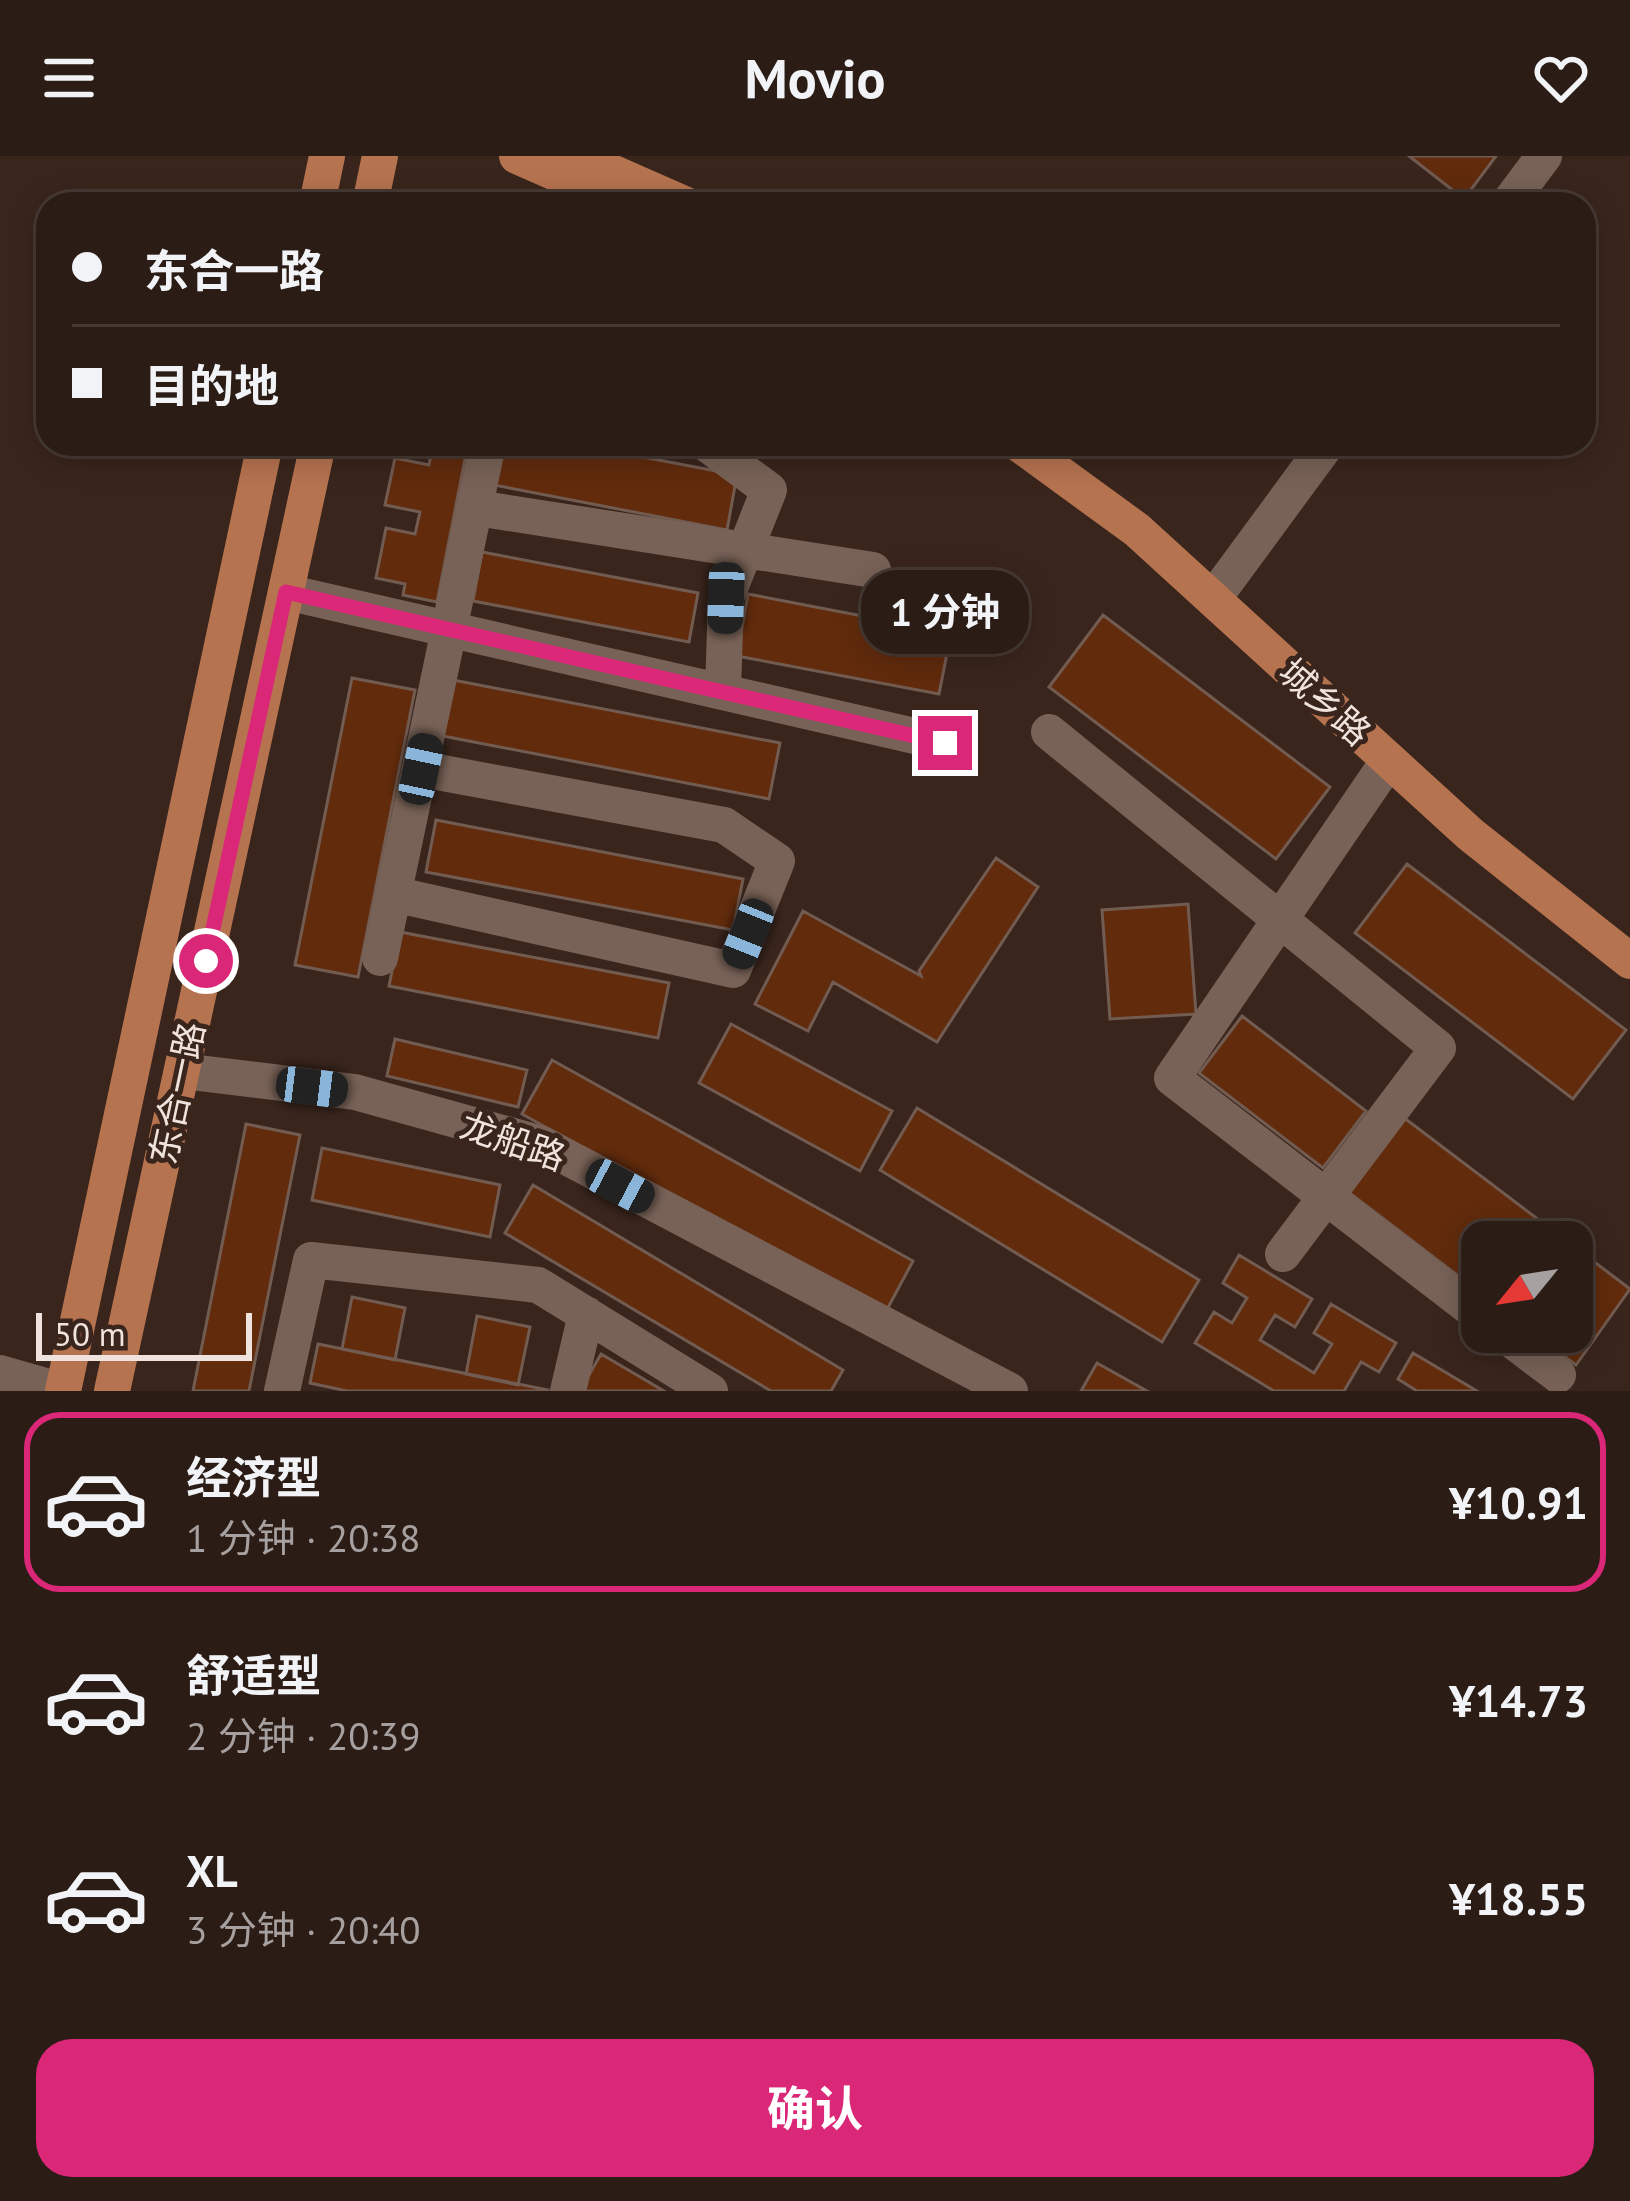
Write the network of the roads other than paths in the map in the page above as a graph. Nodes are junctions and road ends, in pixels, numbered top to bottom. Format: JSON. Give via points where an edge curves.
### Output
{"nodes":[{"id":1,"x":327,"y":156,"type":"edge"},
{"id":2,"x":380,"y":156,"type":"edge"},
{"id":3,"x":517,"y":156,"type":"edge"},
{"id":4,"x":575,"y":156,"type":"edge"},
{"id":5,"x":1544,"y":156,"type":"edge"},
{"id":6,"x":319,"y":192,"type":"edge"},
{"id":7,"x":372,"y":192,"type":"edge"},
{"id":8,"x":598,"y":192,"type":"edge"},
{"id":9,"x":657,"y":192,"type":"edge"},
{"id":10,"x":1517,"y":192,"type":"edge"},
{"id":11,"x":262,"y":456,"type":"edge"},
{"id":12,"x":315,"y":456,"type":"edge"},
{"id":13,"x":486,"y":456,"type":"edge"},
{"id":14,"x":723,"y":456,"type":"edge"},
{"id":15,"x":1035,"y":456,"type":"edge"},
{"id":16,"x":1076,"y":456,"type":"edge"},
{"id":17,"x":1318,"y":456,"type":"edge"},
{"id":18,"x":477,"y":508,"type":"junction"},
{"id":19,"x":746,"y":549,"type":"junction"},
{"id":20,"x":873,"y":570,"type":"dead end"},
{"id":21,"x":1219,"y":589,"type":"junction"},
{"id":22,"x":286,"y":592,"type":"junction"},
{"id":23,"x":451,"y":629,"type":"junction"},
{"id":24,"x":723,"y":690,"type":"junction"},
{"id":25,"x":1049,"y":733,"type":"dead end"},
{"id":26,"x":945,"y":743,"type":"dead end"},
{"id":27,"x":1389,"y":760,"type":"junction"},
{"id":28,"x":421,"y":769,"type":"junction"},
{"id":29,"x":393,"y":893,"type":"junction"},
{"id":30,"x":1280,"y":920,"type":"junction"},
{"id":31,"x":1630,"y":931,"type":"edge"},
{"id":32,"x":380,"y":958,"type":"dead end"},
{"id":33,"x":1630,"y":961,"type":"edge"},
{"id":34,"x":182,"y":1071,"type":"junction"},
{"id":35,"x":1324,"y":1196,"type":"junction"},
{"id":36,"x":1282,"y":1255,"type":"dead end"},
{"id":37,"x":1461,"y":1301,"type":"edge"},
{"id":38,"x":586,"y":1314,"type":"junction"},
{"id":39,"x":1529,"y":1353,"type":"edge"},
{"id":40,"x":0,"y":1372,"type":"edge"},
{"id":41,"x":1558,"y":1376,"type":"dead end"},
{"id":42,"x":63,"y":1391,"type":"edge"},
{"id":43,"x":112,"y":1391,"type":"edge"},
{"id":44,"x":282,"y":1391,"type":"edge"},
{"id":45,"x":568,"y":1391,"type":"edge"},
{"id":46,"x":710,"y":1391,"type":"edge"},
{"id":47,"x":1010,"y":1391,"type":"edge"}],
"edges":[{"from":1,"to":6,"type":"main road"},
{"from":2,"to":7,"type":"main road"},
{"from":3,"to":8,"type":"main road"},
{"from":4,"to":9,"type":"main road"},
{"from":5,"to":10,"type":"street"},
{"from":11,"to":42,"type":"main road","name":"东合一路"},
{"from":12,"to":22,"type":"main road","name":"东合一路"},
{"from":13,"to":18,"type":"street"},
{"from":14,"to":19,"type":"street","via":[[769,490]]},
{"from":15,"to":21,"type":"main road","name":"城乡路"},
{"from":16,"to":21,"type":"main road","name":"城乡路","via":[[1152,511]]},
{"from":17,"to":21,"type":"street"},
{"from":18,"to":19,"type":"street"},
{"from":18,"to":23,"type":"street"},
{"from":19,"to":20,"type":"street"},
{"from":19,"to":24,"type":"street","via":[[726,598]]},
{"from":21,"to":27,"type":"main road","name":"城乡路"},
{"from":21,"to":31,"type":"main road","name":"城乡路"},
{"from":22,"to":23,"type":"street"},
{"from":22,"to":34,"type":"main road","name":"东合一路"},
{"from":23,"to":24,"type":"street"},
{"from":23,"to":28,"type":"street"},
{"from":24,"to":26,"type":"street"},
{"from":25,"to":30,"type":"street"},
{"from":27,"to":30,"type":"street"},
{"from":27,"to":33,"type":"main road","name":"城乡路"},
{"from":28,"to":29,"type":"street"},
{"from":28,"to":29,"type":"street","via":[[724,825],[776,861],[733,970]]},
{"from":29,"to":32,"type":"street"},
{"from":30,"to":35,"type":"street","via":[[1172,1078]]},
{"from":30,"to":35,"type":"street","via":[[1438,1048]]},
{"from":34,"to":43,"type":"main road","name":"东合一路"},
{"from":34,"to":47,"type":"street","name":"龙船路","via":[[355,1092],[542,1144]]},
{"from":35,"to":36,"type":"street"},
{"from":35,"to":37,"type":"street"},
{"from":38,"to":44,"type":"street","via":[[538,1286],[311,1261]]},
{"from":38,"to":45,"type":"street"},
{"from":38,"to":46,"type":"street"},
{"from":39,"to":41,"type":"street"},
{"from":40,"to":42,"type":"street"}]}
